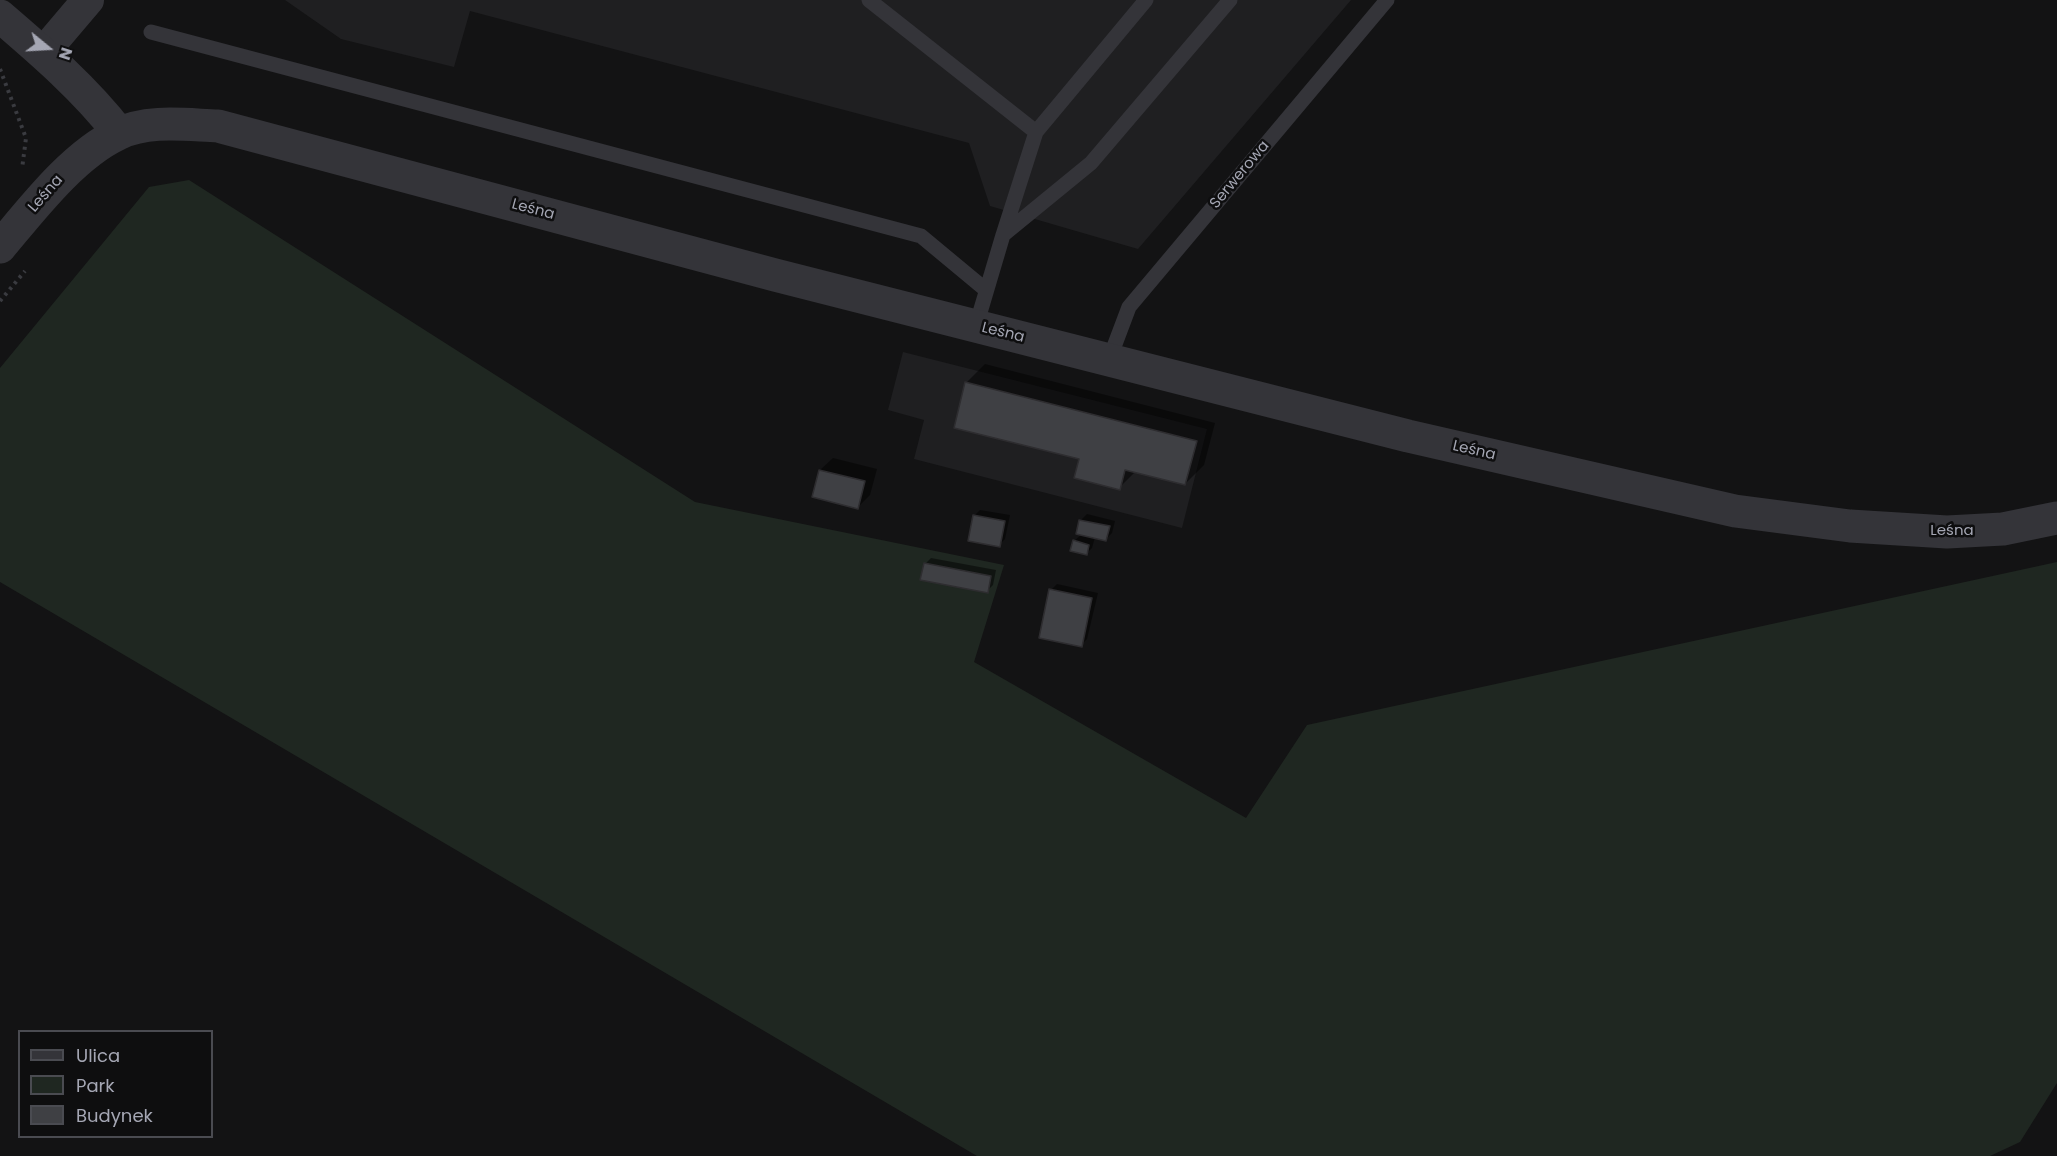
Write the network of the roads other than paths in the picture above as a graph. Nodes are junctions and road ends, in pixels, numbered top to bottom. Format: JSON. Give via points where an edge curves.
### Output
{"nodes":[{"id":1,"x":88,"y":0,"type":"edge"},
{"id":2,"x":869,"y":0,"type":"edge"},
{"id":3,"x":1146,"y":0,"type":"edge"},
{"id":4,"x":1230,"y":0,"type":"edge"},
{"id":5,"x":1387,"y":0,"type":"edge"},
{"id":6,"x":0,"y":16,"type":"edge"},
{"id":7,"x":151,"y":32,"type":"dead end"},
{"id":8,"x":43,"y":53,"type":"junction"},
{"id":9,"x":1036,"y":132,"type":"junction"},
{"id":10,"x":119,"y":133,"type":"junction"},
{"id":11,"x":1002,"y":235,"type":"junction"},
{"id":12,"x":0,"y":247,"type":"edge"},
{"id":13,"x":986,"y":290,"type":"junction"},
{"id":14,"x":976,"y":326,"type":"junction"},
{"id":15,"x":1108,"y":360,"type":"junction"},
{"id":16,"x":2057,"y":518,"type":"edge"}],
"edges":[{"from":1,"to":8,"type":"street"},
{"from":2,"to":9,"type":"lane"},
{"from":3,"to":9,"type":"lane"},
{"from":4,"to":11,"type":"lane","via":[[1091,163]]},
{"from":5,"to":15,"type":"lane","name":"Serwerowa","via":[[1129,307]]},
{"from":6,"to":8,"type":"street"},
{"from":7,"to":13,"type":"lane","via":[[921,236]]},
{"from":8,"to":10,"type":"street","via":[[100,108]]},
{"from":9,"to":11,"type":"lane"},
{"from":10,"to":12,"type":"street","name":"Leśna","via":[[66,170]]},
{"from":10,"to":14,"type":"street","name":"Leśna","via":[[164,124],[218,126]]},
{"from":11,"to":13,"type":"lane"},
{"from":13,"to":14,"type":"lane"},
{"from":14,"to":15,"type":"street","name":"Leśna"},
{"from":15,"to":16,"type":"street","name":"Leśna","via":[[1408,436],[1735,511],[1850,526],[1947,532],[2003,529]]}]}
